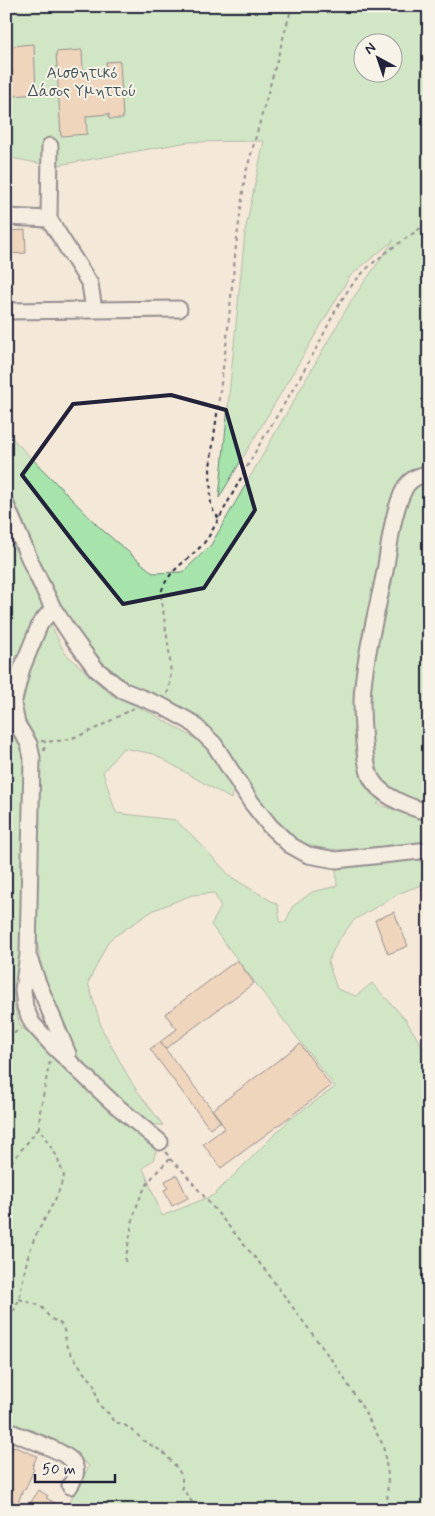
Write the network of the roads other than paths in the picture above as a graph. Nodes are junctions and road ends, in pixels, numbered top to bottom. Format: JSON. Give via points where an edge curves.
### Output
{"nodes":[{"id":1,"x":50,"y":146,"type":"dead end"},
{"id":2,"x":6,"y":217,"type":"edge"},
{"id":3,"x":49,"y":219,"type":"junction"},
{"id":4,"x":180,"y":309,"type":"dead end"},
{"id":5,"x":94,"y":310,"type":"junction"},
{"id":6,"x":6,"y":311,"type":"edge"},
{"id":7,"x":429,"y":475,"type":"edge"},
{"id":8,"x":6,"y":505,"type":"edge"},
{"id":9,"x":53,"y":608,"type":"junction"},
{"id":10,"x":429,"y":812,"type":"edge"},
{"id":11,"x":429,"y":850,"type":"edge"},
{"id":12,"x":28,"y":954,"type":"junction"},
{"id":13,"x":77,"y":1068,"type":"junction"},
{"id":14,"x":160,"y":1142,"type":"road end"},
{"id":15,"x":6,"y":1430,"type":"edge"},
{"id":16,"x":70,"y":1486,"type":"dead end"}],
"edges":[{"from":1,"to":3,"type":"street"},
{"from":2,"to":3,"type":"street"},
{"from":3,"to":5,"type":"street","via":[[90,284]]},
{"from":4,"to":5,"type":"street"},
{"from":5,"to":6,"type":"street"},
{"from":7,"to":10,"type":"street","via":[[415,478],[407,484],[396,514],[362,702],[371,778],[388,795]]},
{"from":8,"to":9,"type":"street"},
{"from":9,"to":11,"type":"street","via":[[96,669],[122,690],[191,722],[214,744],[251,802],[290,845],[308,855],[336,860]]},
{"from":9,"to":12,"type":"street","via":[[40,624],[22,668],[13,704],[17,724],[29,744],[32,758]]},
{"from":12,"to":13,"type":"street","via":[[65,1050]]},
{"from":12,"to":13,"type":"street","via":[[23,990],[25,1007],[32,1023]]},
{"from":13,"to":14,"type":"street"},
{"from":15,"to":16,"type":"street","via":[[70,1458],[76,1475]]}]}
